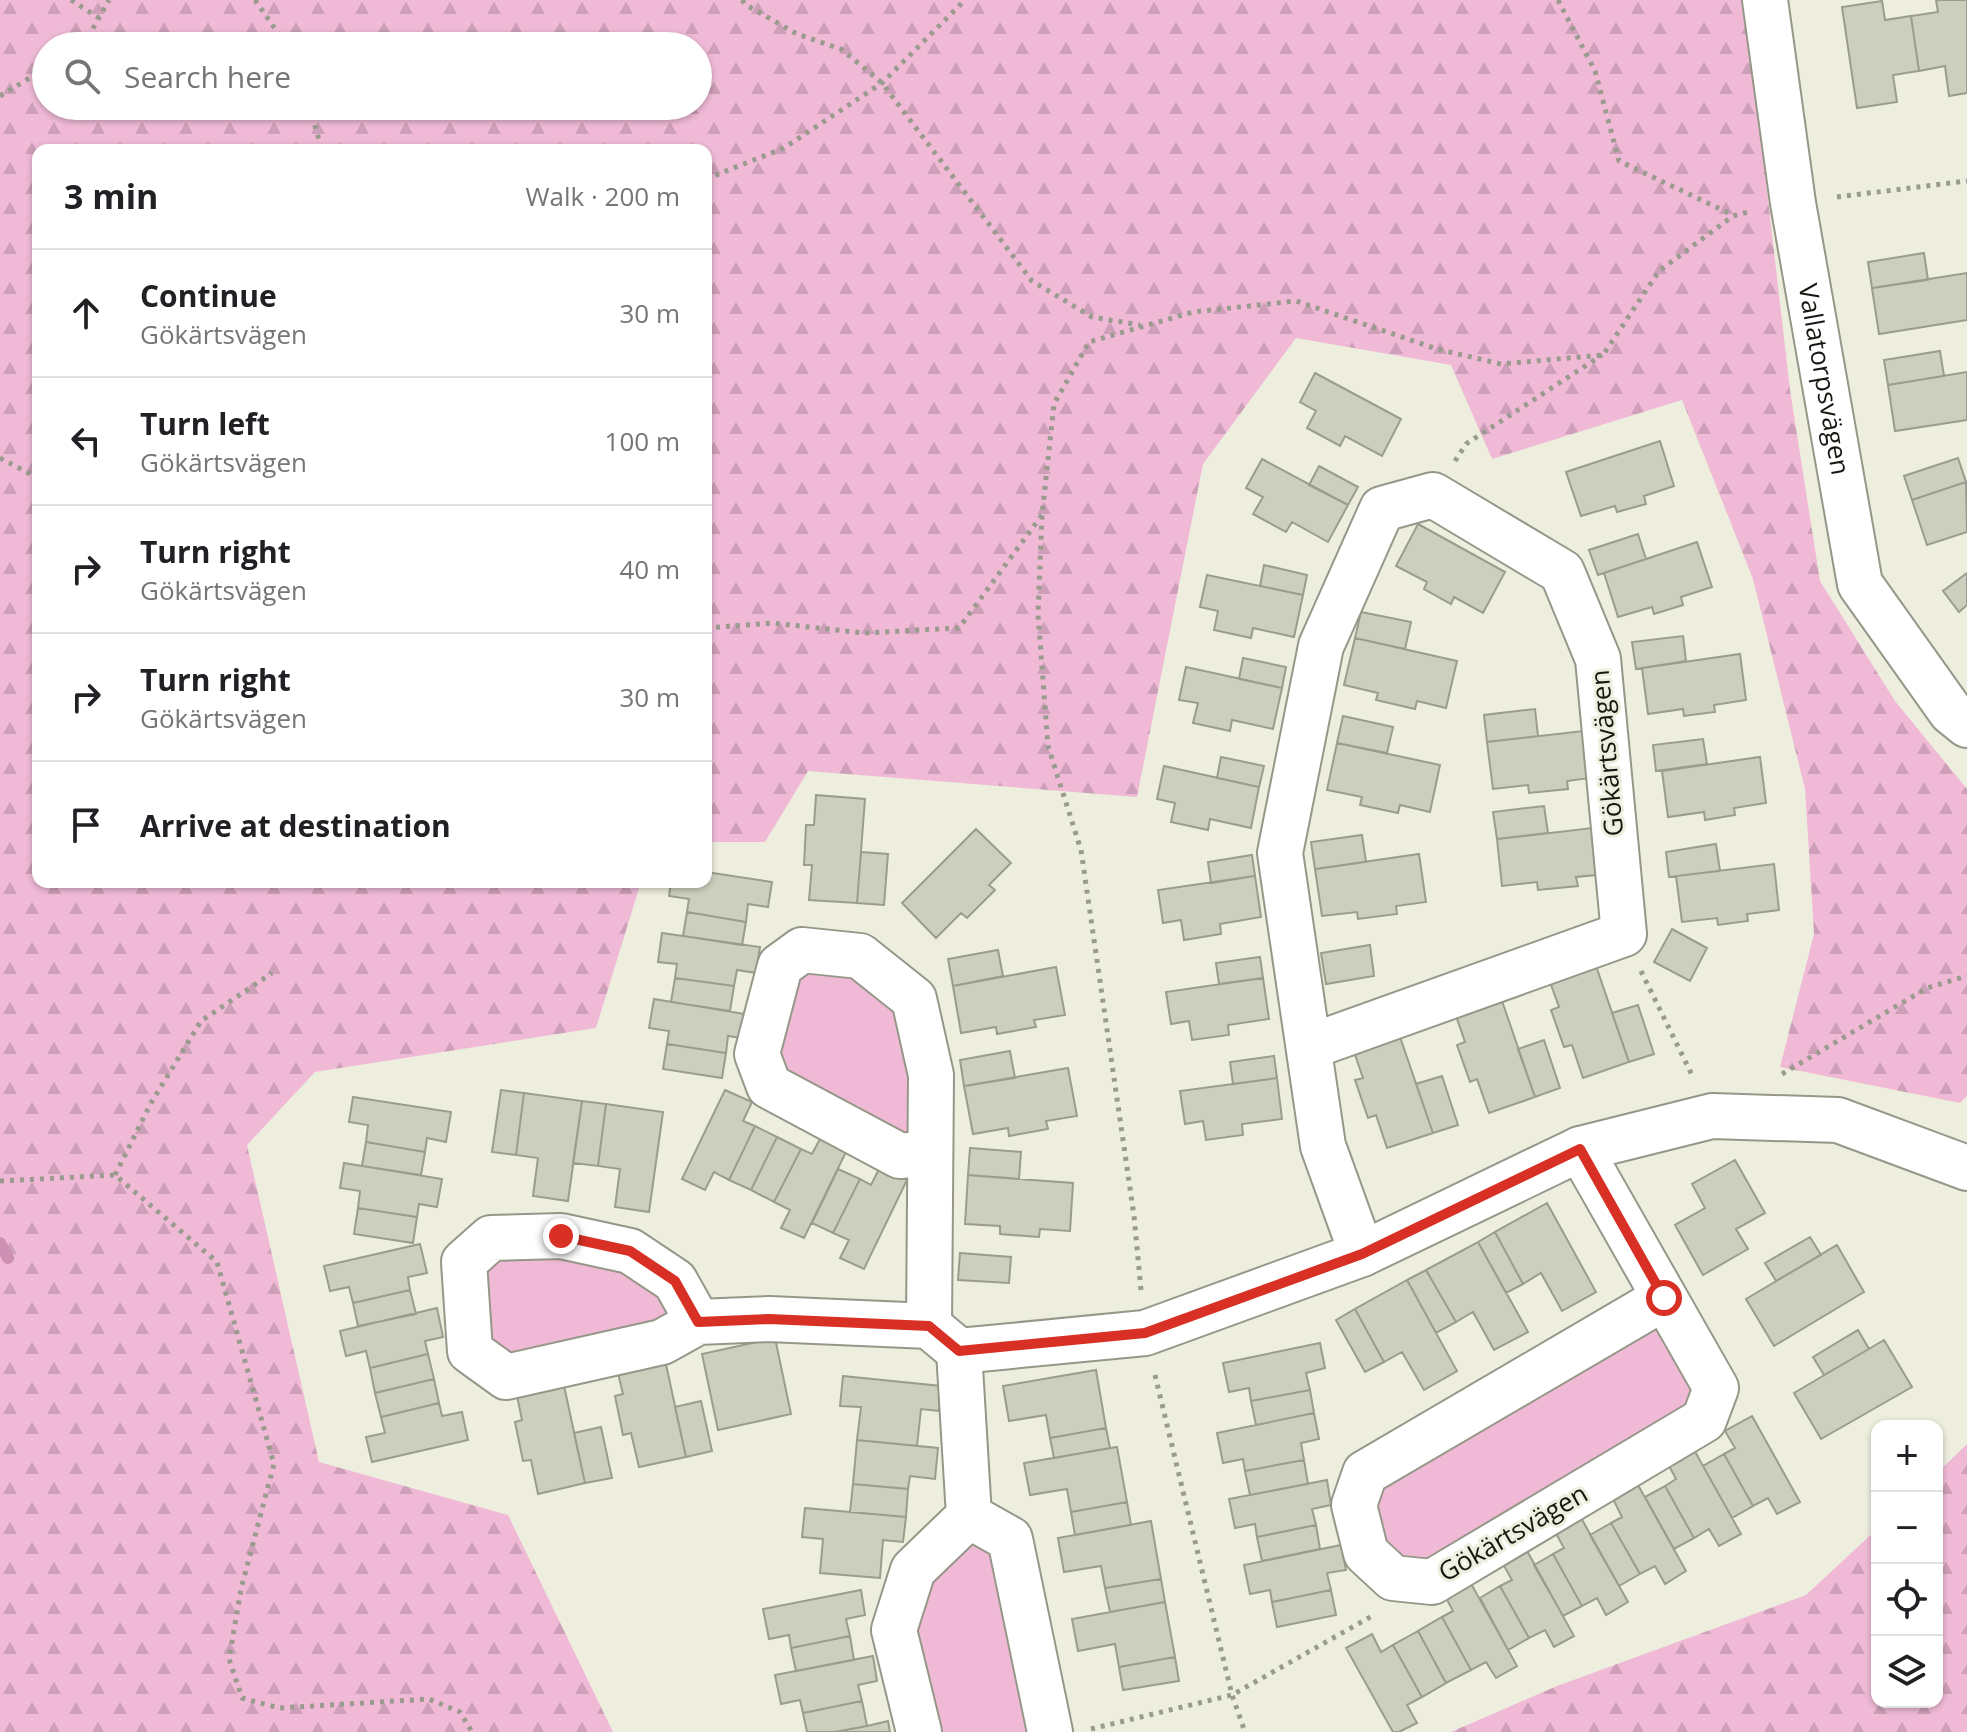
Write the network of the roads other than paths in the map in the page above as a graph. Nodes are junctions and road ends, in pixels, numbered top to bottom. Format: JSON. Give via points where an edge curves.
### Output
{"nodes":[{"id":1,"x":1765,"y":0,"type":"edge"},
{"id":2,"x":1967,"y":725,"type":"edge"},
{"id":3,"x":1309,"y":1047,"type":"junction"},
{"id":4,"x":1580,"y":1149,"type":"junction"},
{"id":5,"x":930,"y":1153,"type":"junction"},
{"id":6,"x":1967,"y":1168,"type":"edge"},
{"id":7,"x":1362,"y":1254,"type":"junction"},
{"id":8,"x":1664,"y":1298,"type":"junction"},
{"id":9,"x":698,"y":1322,"type":"junction"},
{"id":10,"x":944,"y":1338,"type":"junction"},
{"id":11,"x":969,"y":1516,"type":"junction"},
{"id":12,"x":919,"y":1732,"type":"edge"},
{"id":13,"x":1050,"y":1732,"type":"edge"}],
"edges":[{"from":1,"to":2,"type":"street","name":"Vallatorpsvägen","via":[[1793,203],[1860,584],[1951,712]]},
{"from":3,"to":3,"type":"street","name":"Gökärtsvägen","via":[[1624,934],[1598,659],[1562,572],[1433,495],[1382,509],[1321,646],[1280,853]]},
{"from":3,"to":7,"type":"street","via":[[1323,1146]]},
{"from":4,"to":6,"type":"street","via":[[1712,1116],[1838,1120]]},
{"from":4,"to":7,"type":"street"},
{"from":4,"to":8,"type":"street","name":"Gökärtsvägen"},
{"from":5,"to":5,"type":"street","via":[[931,1075],[914,999],[860,956],[802,950],[780,966],[757,1054],[769,1086],[900,1156]]},
{"from":5,"to":10,"type":"street"},
{"from":7,"to":10,"type":"street","via":[[1145,1333]]},
{"from":8,"to":8,"type":"street","name":"Gökärtsvägen","via":[[1365,1473],[1354,1505],[1366,1553],[1393,1578],[1432,1582],[1704,1420],[1716,1388]]},
{"from":9,"to":9,"type":"street","via":[[675,1281],[630,1251],[561,1236],[491,1238],[464,1262],[470,1351],[506,1377],[662,1342]]},
{"from":9,"to":10,"type":"street","via":[[769,1319]]},
{"from":10,"to":11,"type":"street"},
{"from":11,"to":12,"type":"street","via":[[913,1570],[894,1630]]},
{"from":11,"to":13,"type":"street","via":[[1010,1539]]}]}
